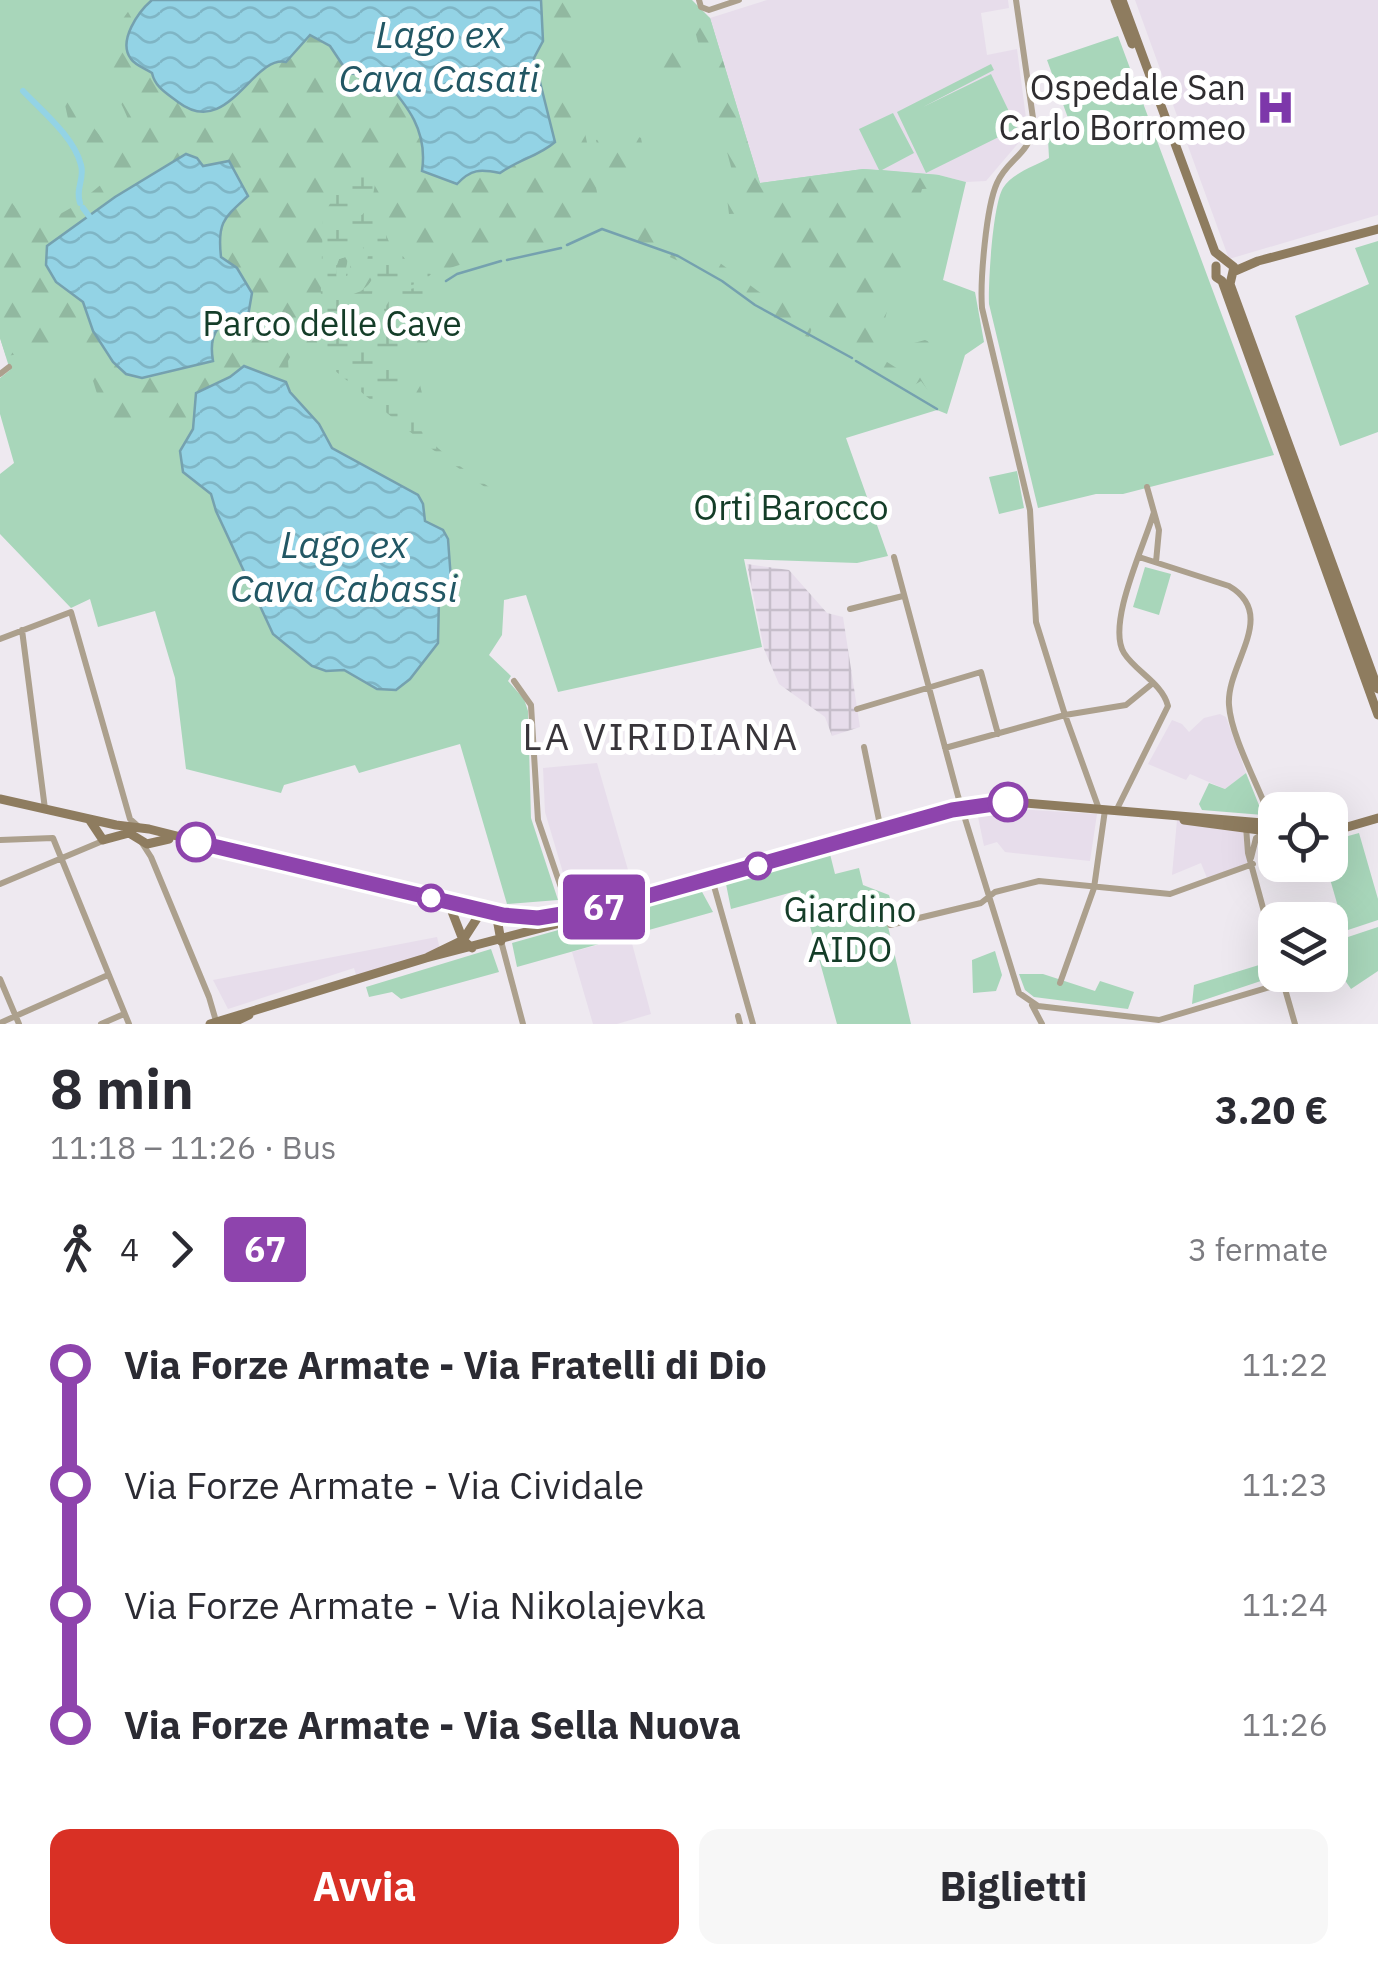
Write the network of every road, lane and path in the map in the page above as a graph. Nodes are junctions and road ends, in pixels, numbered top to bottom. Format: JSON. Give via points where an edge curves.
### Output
{"nodes":[{"id":1,"x":698,"y":0,"type":"edge"},
{"id":2,"x":739,"y":0,"type":"edge"},
{"id":3,"x":1016,"y":0,"type":"edge"},
{"id":4,"x":1119,"y":0,"type":"edge"},
{"id":5,"x":1378,"y":228,"type":"edge"},
{"id":6,"x":1227,"y":270,"type":"junction"},
{"id":7,"x":9,"y":367,"type":"dead end"},
{"id":8,"x":0,"y":374,"type":"edge"},
{"id":9,"x":1147,"y":487,"type":"dead end"},
{"id":10,"x":1154,"y":512,"type":"junction"},
{"id":11,"x":1149,"y":528,"type":"junction"},
{"id":12,"x":1158,"y":530,"type":"junction"},
{"id":13,"x":894,"y":557,"type":"dead end"},
{"id":14,"x":1140,"y":557,"type":"junction"},
{"id":15,"x":1156,"y":562,"type":"junction"},
{"id":16,"x":904,"y":596,"type":"junction"},
{"id":17,"x":850,"y":609,"type":"dead end"},
{"id":18,"x":22,"y":630,"type":"junction"},
{"id":19,"x":0,"y":640,"type":"edge"},
{"id":20,"x":514,"y":681,"type":"dead end"},
{"id":21,"x":1153,"y":683,"type":"junction"},
{"id":22,"x":929,"y":688,"type":"junction"},
{"id":23,"x":1378,"y":689,"type":"edge"},
{"id":24,"x":857,"y":709,"type":"dead end"},
{"id":25,"x":1378,"y":715,"type":"edge"},
{"id":26,"x":1065,"y":716,"type":"junction"},
{"id":27,"x":998,"y":734,"type":"junction"},
{"id":28,"x":864,"y":747,"type":"dead end"},
{"id":29,"x":945,"y":748,"type":"junction"},
{"id":30,"x":1260,"y":792,"type":"edge"},
{"id":31,"x":0,"y":799,"type":"edge"},
{"id":32,"x":963,"y":807,"type":"junction"},
{"id":33,"x":45,"y":809,"type":"junction"},
{"id":34,"x":1107,"y":810,"type":"junction"},
{"id":35,"x":88,"y":818,"type":"junction"},
{"id":36,"x":1378,"y":818,"type":"edge"},
{"id":37,"x":109,"y":822,"type":"junction"},
{"id":38,"x":126,"y":822,"type":"junction"},
{"id":39,"x":1348,"y":825,"type":"edge"},
{"id":40,"x":1247,"y":826,"type":"junction"},
{"id":41,"x":1258,"y":827,"type":"edge"},
{"id":42,"x":880,"y":830,"type":"junction"},
{"id":43,"x":102,"y":836,"type":"junction"},
{"id":44,"x":146,"y":836,"type":"junction"},
{"id":45,"x":1258,"y":837,"type":"edge"},
{"id":46,"x":0,"y":840,"type":"edge"},
{"id":47,"x":61,"y":858,"type":"junction"},
{"id":48,"x":1252,"y":861,"type":"junction"},
{"id":49,"x":712,"y":878,"type":"junction"},
{"id":50,"x":0,"y":884,"type":"edge"},
{"id":51,"x":1094,"y":888,"type":"junction"},
{"id":52,"x":564,"y":896,"type":"junction"},
{"id":53,"x":989,"y":896,"type":"junction"},
{"id":54,"x":424,"y":898,"type":"junction"},
{"id":55,"x":1262,"y":902,"type":"edge"},
{"id":56,"x":616,"y":905,"type":"junction"},
{"id":57,"x":484,"y":909,"type":"junction"},
{"id":58,"x":496,"y":913,"type":"junction"},
{"id":59,"x":566,"y":915,"type":"junction"},
{"id":60,"x":554,"y":916,"type":"junction"},
{"id":61,"x":890,"y":926,"type":"dead end"},
{"id":62,"x":544,"y":929,"type":"junction"},
{"id":63,"x":463,"y":940,"type":"junction"},
{"id":64,"x":500,"y":941,"type":"junction"},
{"id":65,"x":472,"y":948,"type":"junction"},
{"id":66,"x":426,"y":958,"type":"junction"},
{"id":67,"x":108,"y":976,"type":"junction"},
{"id":68,"x":0,"y":979,"type":"edge"},
{"id":69,"x":1060,"y":983,"type":"dead end"},
{"id":70,"x":1258,"y":987,"type":"edge"},
{"id":71,"x":1285,"y":992,"type":"edge"},
{"id":72,"x":1032,"y":1004,"type":"junction"},
{"id":73,"x":1047,"y":1007,"type":"junction"},
{"id":74,"x":124,"y":1014,"type":"junction"},
{"id":75,"x":17,"y":1020,"type":"edge"},
{"id":76,"x":220,"y":1022,"type":"edge"},
{"id":77,"x":0,"y":1023,"type":"edge"},
{"id":78,"x":101,"y":1024,"type":"edge"},
{"id":79,"x":129,"y":1024,"type":"edge"},
{"id":80,"x":523,"y":1024,"type":"edge"},
{"id":81,"x":753,"y":1024,"type":"edge"},
{"id":82,"x":1043,"y":1024,"type":"edge"},
{"id":83,"x":1294,"y":1024,"type":"edge"}],
"edges":[{"from":1,"to":2,"type":"street","via":[[709,10]]},
{"from":3,"to":26,"type":"street","via":[[1034,125],[1030,143],[994,189],[982,308],[1030,510],[1036,622]]},
{"from":4,"to":6,"type":"street"},
{"from":5,"to":6,"type":"street"},
{"from":6,"to":23,"type":"street"},
{"from":6,"to":25,"type":"street"},
{"from":7,"to":8,"type":"street"},
{"from":9,"to":10,"type":"street"},
{"from":10,"to":11,"type":"street"},
{"from":10,"to":12,"type":"street"},
{"from":11,"to":12,"type":"street"},
{"from":11,"to":14,"type":"street"},
{"from":12,"to":15,"type":"street"},
{"from":13,"to":16,"type":"street"},
{"from":14,"to":15,"type":"street"},
{"from":14,"to":21,"type":"street","via":[[1118,632],[1124,652]]},
{"from":15,"to":30,"type":"street","via":[[1229,586],[1249,606],[1252,627],[1231,682],[1230,710]]},
{"from":16,"to":17,"type":"street"},
{"from":16,"to":22,"type":"street"},
{"from":18,"to":19,"type":"street"},
{"from":18,"to":33,"type":"street"},
{"from":18,"to":38,"type":"street","via":[[71,612]]},
{"from":20,"to":52,"type":"street","via":[[531,705],[538,820]]},
{"from":21,"to":26,"type":"street","via":[[1130,703]]},
{"from":21,"to":34,"type":"street","via":[[1166,699],[1166,714]]},
{"from":22,"to":24,"type":"street"},
{"from":22,"to":27,"type":"street","via":[[981,672]]},
{"from":22,"to":29,"type":"street"},
{"from":26,"to":27,"type":"street"},
{"from":26,"to":34,"type":"street"},
{"from":27,"to":29,"type":"street"},
{"from":28,"to":42,"type":"street"},
{"from":29,"to":32,"type":"street"},
{"from":31,"to":33,"type":"street"},
{"from":32,"to":34,"type":"street","via":[[1014,802]]},
{"from":32,"to":42,"type":"street"},
{"from":32,"to":53,"type":"street"},
{"from":33,"to":35,"type":"street"},
{"from":34,"to":40,"type":"street"},
{"from":34,"to":51,"type":"street"},
{"from":35,"to":37,"type":"street"},
{"from":35,"to":43,"type":"street"},
{"from":36,"to":39,"type":"street"},
{"from":37,"to":38,"type":"street"},
{"from":37,"to":43,"type":"street","via":[[100,823]]},
{"from":37,"to":43,"type":"street","via":[[115,831]]},
{"from":38,"to":44,"type":"street"},
{"from":40,"to":41,"type":"street"},
{"from":40,"to":48,"type":"street"},
{"from":42,"to":49,"type":"street"},
{"from":43,"to":44,"type":"street"},
{"from":43,"to":47,"type":"street"},
{"from":44,"to":54,"type":"street"},
{"from":44,"to":76,"type":"street"},
{"from":45,"to":48,"type":"street"},
{"from":46,"to":47,"type":"street","via":[[50,836]]},
{"from":47,"to":50,"type":"street"},
{"from":47,"to":67,"type":"street"},
{"from":48,"to":51,"type":"street","via":[[1170,894]]},
{"from":48,"to":55,"type":"street"},
{"from":49,"to":56,"type":"street"},
{"from":49,"to":81,"type":"street"},
{"from":51,"to":53,"type":"street","via":[[1038,881]]},
{"from":51,"to":69,"type":"street"},
{"from":52,"to":59,"type":"street"},
{"from":52,"to":60,"type":"street"},
{"from":53,"to":61,"type":"street"},
{"from":53,"to":72,"type":"street","via":[[1015,986]]},
{"from":54,"to":57,"type":"street"},
{"from":54,"to":63,"type":"street","via":[[450,909]]},
{"from":56,"to":59,"type":"street"},
{"from":56,"to":62,"type":"street"},
{"from":57,"to":58,"type":"street"},
{"from":57,"to":63,"type":"street"},
{"from":58,"to":60,"type":"street"},
{"from":58,"to":64,"type":"street"},
{"from":59,"to":60,"type":"street"},
{"from":59,"to":62,"type":"street"},
{"from":62,"to":64,"type":"street"},
{"from":63,"to":65,"type":"street"},
{"from":63,"to":66,"type":"street"},
{"from":64,"to":65,"type":"street"},
{"from":64,"to":80,"type":"street"},
{"from":65,"to":66,"type":"street"},
{"from":66,"to":76,"type":"street"},
{"from":67,"to":74,"type":"street"},
{"from":67,"to":75,"type":"street"},
{"from":68,"to":75,"type":"street"},
{"from":70,"to":73,"type":"street","via":[[1159,1020]]},
{"from":71,"to":83,"type":"street"},
{"from":72,"to":73,"type":"street"},
{"from":72,"to":82,"type":"street"},
{"from":73,"to":82,"type":"street"},
{"from":74,"to":78,"type":"street"},
{"from":74,"to":79,"type":"street"},
{"from":75,"to":77,"type":"street"}]}
